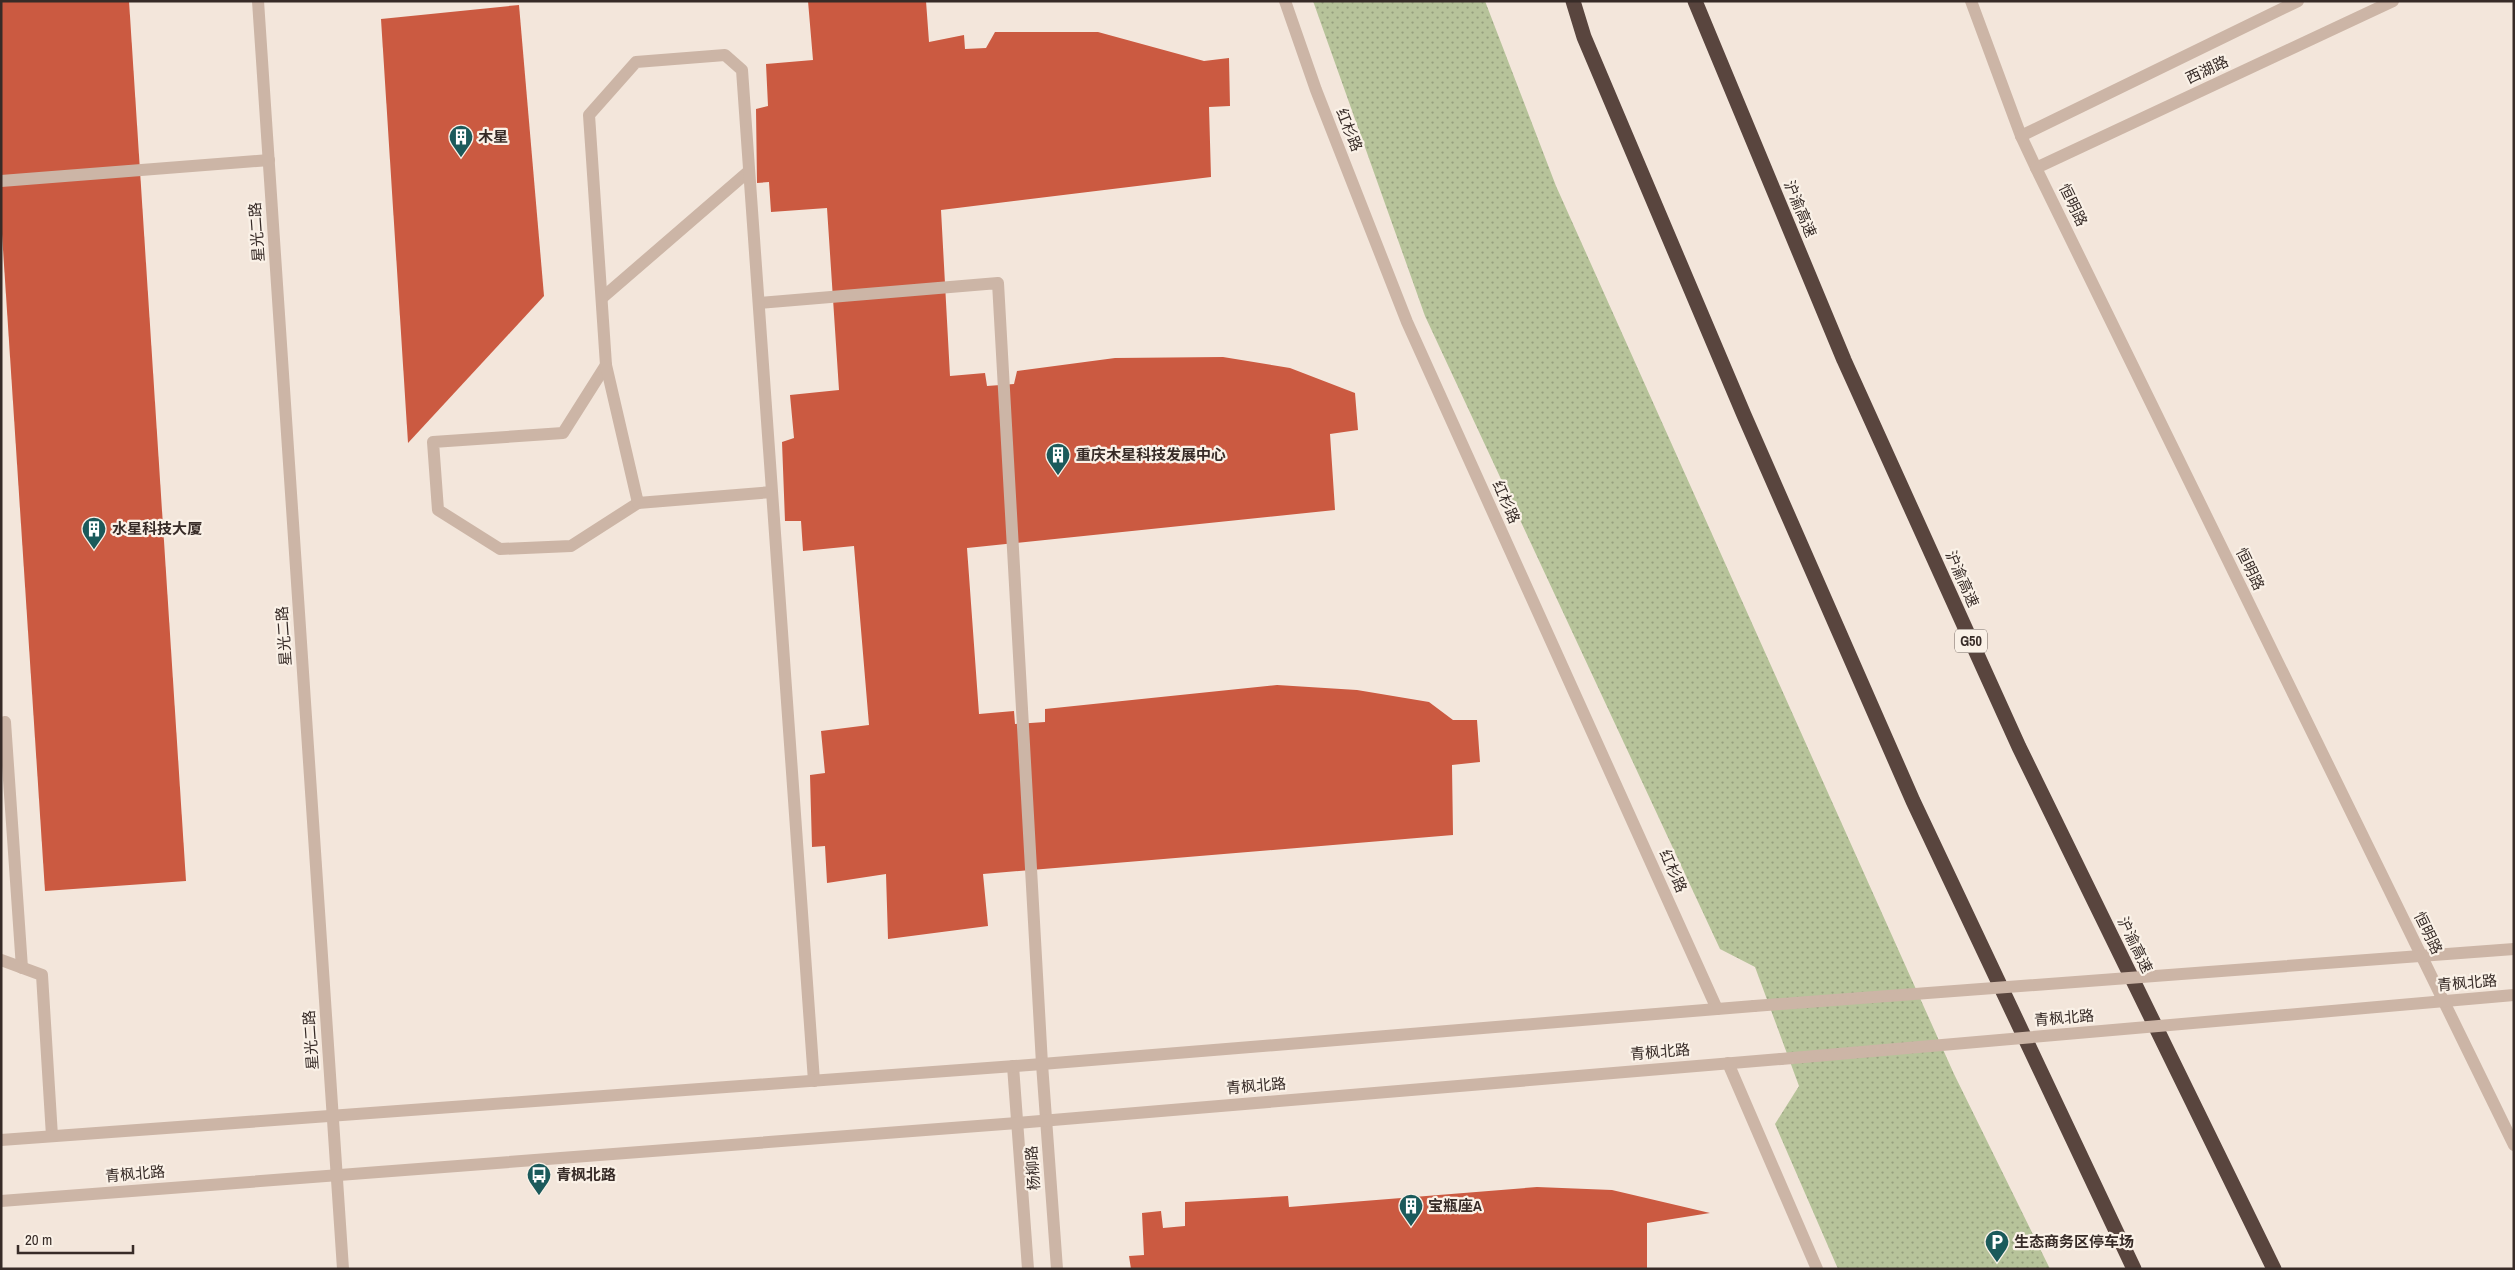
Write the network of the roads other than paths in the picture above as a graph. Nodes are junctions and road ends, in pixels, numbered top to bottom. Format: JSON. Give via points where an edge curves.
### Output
{"nodes":[{"id":1,"x":258,"y":1,"type":"edge"},
{"id":2,"x":1285,"y":1,"type":"edge"},
{"id":3,"x":1573,"y":1,"type":"edge"},
{"id":4,"x":1695,"y":1,"type":"edge"},
{"id":5,"x":1971,"y":1,"type":"edge"},
{"id":6,"x":2298,"y":1,"type":"edge"},
{"id":7,"x":2393,"y":1,"type":"edge"},
{"id":8,"x":2021,"y":136,"type":"junction"},
{"id":9,"x":269,"y":160,"type":"junction"},
{"id":10,"x":2036,"y":168,"type":"junction"},
{"id":11,"x":750,"y":171,"type":"junction"},
{"id":12,"x":1,"y":181,"type":"edge"},
{"id":13,"x":602,"y":298,"type":"junction"},
{"id":14,"x":759,"y":303,"type":"junction"},
{"id":15,"x":606,"y":365,"type":"junction"},
{"id":16,"x":772,"y":492,"type":"junction"},
{"id":17,"x":638,"y":502,"type":"junction"},
{"id":18,"x":5,"y":722,"type":"dead end"},
{"id":19,"x":2514,"y":949,"type":"edge"},
{"id":20,"x":1,"y":960,"type":"edge"},
{"id":21,"x":22,"y":968,"type":"junction"},
{"id":22,"x":2514,"y":995,"type":"edge"},
{"id":23,"x":1717,"y":1009,"type":"junction"},
{"id":24,"x":1728,"y":1063,"type":"junction"},
{"id":25,"x":1042,"y":1064,"type":"junction"},
{"id":26,"x":1013,"y":1066,"type":"junction"},
{"id":27,"x":814,"y":1081,"type":"junction"},
{"id":28,"x":332,"y":1115,"type":"junction"},
{"id":29,"x":1046,"y":1120,"type":"junction"},
{"id":30,"x":1017,"y":1122,"type":"junction"},
{"id":31,"x":52,"y":1136,"type":"junction"},
{"id":32,"x":1,"y":1140,"type":"edge"},
{"id":33,"x":2514,"y":1145,"type":"edge"},
{"id":34,"x":337,"y":1174,"type":"junction"},
{"id":35,"x":1,"y":1201,"type":"edge"},
{"id":36,"x":343,"y":1269,"type":"edge"},
{"id":37,"x":1028,"y":1269,"type":"edge"},
{"id":38,"x":1057,"y":1269,"type":"edge"},
{"id":39,"x":1817,"y":1269,"type":"edge"},
{"id":40,"x":2134,"y":1269,"type":"edge"},
{"id":41,"x":2274,"y":1269,"type":"edge"}],
"edges":[{"from":1,"to":9,"type":"street","name":"星光二路"},
{"from":2,"to":23,"type":"street","name":"红杉路","via":[[1316,90],[1407,322]]},
{"from":3,"to":40,"type":"highway","via":[[1584,37],[1740,406],[1913,801]]},
{"from":4,"to":41,"type":"highway","name":"沪渝高速","number":"G50","via":[[1844,360],[2015,738]]},
{"from":5,"to":8,"type":"street","name":"恒明路"},
{"from":6,"to":8,"type":"street","name":"西湖路"},
{"from":7,"to":10,"type":"street","name":"西湖路"},
{"from":8,"to":10,"type":"street","name":"恒明路"},
{"from":9,"to":12,"type":"street"},
{"from":9,"to":28,"type":"street","name":"星光二路"},
{"from":10,"to":33,"type":"street","name":"恒明路"},
{"from":11,"to":13,"type":"street"},
{"from":11,"to":13,"type":"street","via":[[742,70],[725,55],[636,62],[589,115]]},
{"from":11,"to":14,"type":"street"},
{"from":13,"to":15,"type":"street"},
{"from":14,"to":16,"type":"street"},
{"from":14,"to":25,"type":"street","name":"杨柳路","via":[[998,283]]},
{"from":15,"to":17,"type":"street"},
{"from":15,"to":17,"type":"street","via":[[563,433],[433,442],[438,510],[500,549],[509,549],[571,546]]},
{"from":16,"to":17,"type":"street"},
{"from":16,"to":27,"type":"street"},
{"from":18,"to":21,"type":"street"},
{"from":19,"to":23,"type":"street","name":"青枫北路","bridge":true},
{"from":20,"to":21,"type":"street"},
{"from":21,"to":31,"type":"street","via":[[42,975]]},
{"from":22,"to":24,"type":"street","name":"青枫北路","bridge":true},
{"from":23,"to":25,"type":"street","name":"青枫北路"},
{"from":24,"to":29,"type":"street","name":"青枫北路"},
{"from":24,"to":39,"type":"street"},
{"from":25,"to":26,"type":"street","name":"青枫北路"},
{"from":25,"to":29,"type":"street","name":"杨柳路"},
{"from":26,"to":27,"type":"street","name":"青枫北路"},
{"from":26,"to":30,"type":"street","name":"杨柳路"},
{"from":27,"to":28,"type":"street","name":"青枫北路"},
{"from":28,"to":31,"type":"street","name":"青枫北路"},
{"from":28,"to":34,"type":"street","name":"星光二路"},
{"from":29,"to":30,"type":"street","name":"青枫北路"},
{"from":29,"to":38,"type":"street","name":"杨柳路"},
{"from":30,"to":34,"type":"street","name":"青枫北路"},
{"from":30,"to":37,"type":"street","name":"杨柳路"},
{"from":31,"to":32,"type":"street","name":"青枫北路"},
{"from":34,"to":35,"type":"street","name":"青枫北路"},
{"from":34,"to":36,"type":"street","name":"星光二路"}]}
